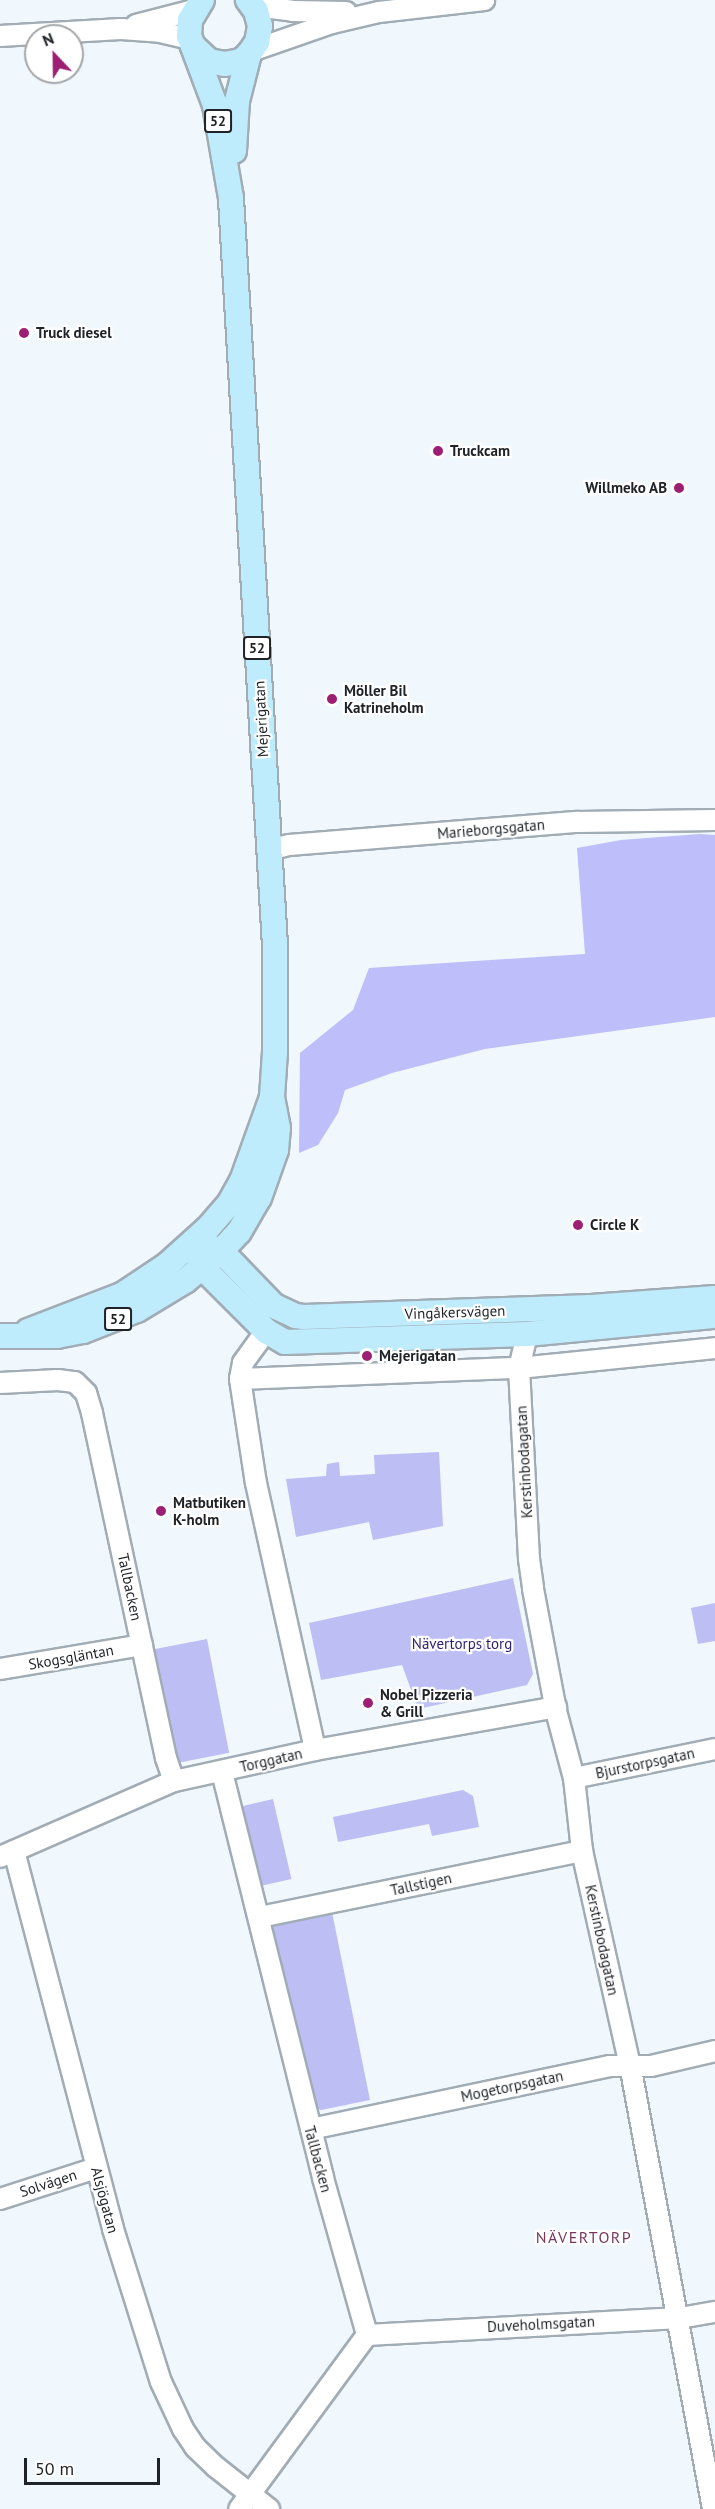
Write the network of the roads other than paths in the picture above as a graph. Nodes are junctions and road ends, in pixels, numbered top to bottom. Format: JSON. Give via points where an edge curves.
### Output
{"nodes":[{"id":1,"x":484,"y":0,"type":"edge"},
{"id":2,"x":200,"y":2,"type":"edge"},
{"id":3,"x":249,"y":2,"type":"edge"},
{"id":4,"x":379,"y":12,"type":"junction"},
{"id":5,"x":121,"y":28,"type":"junction"},
{"id":6,"x":0,"y":36,"type":"edge"},
{"id":7,"x":192,"y":43,"type":"junction"},
{"id":8,"x":250,"y":53,"type":"junction"},
{"id":9,"x":231,"y":198,"type":"junction"},
{"id":10,"x":715,"y":820,"type":"edge"},
{"id":11,"x":269,"y":850,"type":"junction"},
{"id":12,"x":272,"y":1097,"type":"junction"},
{"id":13,"x":193,"y":1242,"type":"junction"},
{"id":14,"x":221,"y":1251,"type":"junction"},
{"id":15,"x":202,"y":1267,"type":"junction"},
{"id":16,"x":715,"y":1298,"type":"edge"},
{"id":17,"x":531,"y":1308,"type":"junction"},
{"id":18,"x":282,"y":1311,"type":"junction"},
{"id":19,"x":715,"y":1316,"type":"edge"},
{"id":20,"x":266,"y":1331,"type":"junction"},
{"id":21,"x":527,"y":1334,"type":"junction"},
{"id":22,"x":11,"y":1335,"type":"edge"},
{"id":23,"x":715,"y":1348,"type":"edge"},
{"id":24,"x":519,"y":1368,"type":"junction"},
{"id":25,"x":240,"y":1379,"type":"junction"},
{"id":26,"x":0,"y":1383,"type":"edge"},
{"id":27,"x":142,"y":1645,"type":"junction"},
{"id":28,"x":0,"y":1669,"type":"edge"},
{"id":29,"x":555,"y":1707,"type":"junction"},
{"id":30,"x":715,"y":1749,"type":"edge"},
{"id":31,"x":315,"y":1750,"type":"junction"},
{"id":32,"x":222,"y":1772,"type":"junction"},
{"id":33,"x":574,"y":1778,"type":"junction"},
{"id":34,"x":174,"y":1781,"type":"junction"},
{"id":35,"x":582,"y":1851,"type":"junction"},
{"id":36,"x":7,"y":1854,"type":"edge"},
{"id":37,"x":260,"y":1917,"type":"junction"},
{"id":38,"x":715,"y":2051,"type":"edge"},
{"id":39,"x":630,"y":2065,"type":"junction"},
{"id":40,"x":310,"y":2129,"type":"junction"},
{"id":41,"x":96,"y":2168,"type":"junction"},
{"id":42,"x":0,"y":2199,"type":"edge"},
{"id":43,"x":715,"y":2312,"type":"edge"},
{"id":44,"x":680,"y":2318,"type":"junction"},
{"id":45,"x":367,"y":2335,"type":"junction"},
{"id":46,"x":245,"y":2502,"type":"edge"},
{"id":47,"x":269,"y":2509,"type":"edge"},
{"id":48,"x":713,"y":2509,"type":"edge"}],
"edges":[{"from":1,"to":4,"type":"street"},
{"from":2,"to":5,"type":"street"},
{"from":2,"to":7,"type":"main road","number":"52","via":[[189,25]]},
{"from":3,"to":4,"type":"street","via":[[292,12]]},
{"from":3,"to":8,"type":"main road","number":"52","via":[[260,32]]},
{"from":4,"to":8,"type":"street","via":[[332,23]]},
{"from":5,"to":6,"type":"street"},
{"from":5,"to":7,"type":"street","via":[[160,32]]},
{"from":7,"to":8,"type":"main road","via":[[209,61],[225,64]]},
{"from":7,"to":9,"type":"main road","name":"Mejerigatan","number":"52","via":[[215,105]]},
{"from":8,"to":9,"type":"main road","name":"Mejerigatan","number":"52","via":[[237,101]]},
{"from":9,"to":11,"type":"main road","name":"Mejerigatan","number":"52"},
{"from":10,"to":11,"type":"street","name":"Marieborgsgatan","via":[[578,822],[289,845]]},
{"from":11,"to":12,"type":"main road","name":"Mejerigatan","number":"52","via":[[275,955]]},
{"from":12,"to":13,"type":"main road","name":"Mejerigatan","number":"52","via":[[242,1180],[220,1214]]},
{"from":12,"to":14,"type":"main road","name":"Mejerigatan","number":"52","via":[[278,1128],[269,1176],[247,1219]]},
{"from":13,"to":14,"type":"main road"},
{"from":13,"to":15,"type":"main road","name":"Vingåkersvägen"},
{"from":13,"to":22,"type":"main road","number":"52","via":[[122,1295]]},
{"from":14,"to":15,"type":"main road","number":"52"},
{"from":14,"to":18,"type":"main road"},
{"from":15,"to":20,"type":"main road","name":"Vingåkersvägen"},
{"from":15,"to":22,"type":"main road","number":"52","via":[[159,1298],[106,1324],[57,1336]]},
{"from":16,"to":17,"type":"main road","name":"Vingåkersvägen"},
{"from":17,"to":18,"type":"main road","name":"Vingåkersvägen","via":[[331,1317],[295,1316]]},
{"from":17,"to":21,"type":"main road"},
{"from":18,"to":20,"type":"main road"},
{"from":19,"to":21,"type":"main road","name":"Vingåkersvägen"},
{"from":20,"to":21,"type":"main road","name":"Vingåkersvägen","via":[[279,1340],[296,1344]]},
{"from":20,"to":25,"type":"street","via":[[243,1363]]},
{"from":21,"to":24,"type":"street"},
{"from":23,"to":24,"type":"street"},
{"from":24,"to":25,"type":"street"},
{"from":24,"to":29,"type":"street","name":"Kerstinbodagatan","via":[[529,1560]]},
{"from":25,"to":31,"type":"street","via":[[256,1483]]},
{"from":26,"to":27,"type":"street","name":"Tallbacken","via":[[58,1380],[75,1382],[86,1393]]},
{"from":27,"to":28,"type":"street","name":"Skogsgläntan"},
{"from":27,"to":34,"type":"street","name":"Tallbacken"},
{"from":29,"to":31,"type":"street","name":"Torggatan"},
{"from":29,"to":33,"type":"street","name":"Kerstinbodagatan"},
{"from":30,"to":33,"type":"street","name":"Bjurstorpsgatan"},
{"from":31,"to":32,"type":"street","name":"Torggatan"},
{"from":32,"to":34,"type":"street","name":"Torggatan"},
{"from":32,"to":37,"type":"street","name":"Tallbacken"},
{"from":33,"to":35,"type":"street","name":"Kerstinbodagatan"},
{"from":34,"to":36,"type":"street","name":"Torggatan"},
{"from":35,"to":37,"type":"street","name":"Tallstigen"},
{"from":35,"to":39,"type":"street","name":"Kerstinbodagatan"},
{"from":36,"to":41,"type":"street","name":"Alsjögatan"},
{"from":37,"to":40,"type":"street","name":"Tallbacken"},
{"from":38,"to":39,"type":"street","name":"Mogetorpsgatan","via":[[651,2066]]},
{"from":39,"to":40,"type":"street","name":"Mogetorpsgatan"},
{"from":39,"to":44,"type":"street","name":"Kerstinbodagatan"},
{"from":40,"to":45,"type":"street","name":"Tallbacken"},
{"from":41,"to":42,"type":"street","name":"Solvägen"},
{"from":41,"to":46,"type":"street","name":"Alsjögatan","via":[[140,2318],[172,2408],[195,2447]]},
{"from":43,"to":44,"type":"street","name":"Duveholmsgatan"},
{"from":44,"to":45,"type":"street","name":"Duveholmsgatan"},
{"from":44,"to":48,"type":"street","name":"Kerstinbodagatan"},
{"from":45,"to":46,"type":"street"},
{"from":46,"to":47,"type":"street","name":"Alsjögatan"}]}
